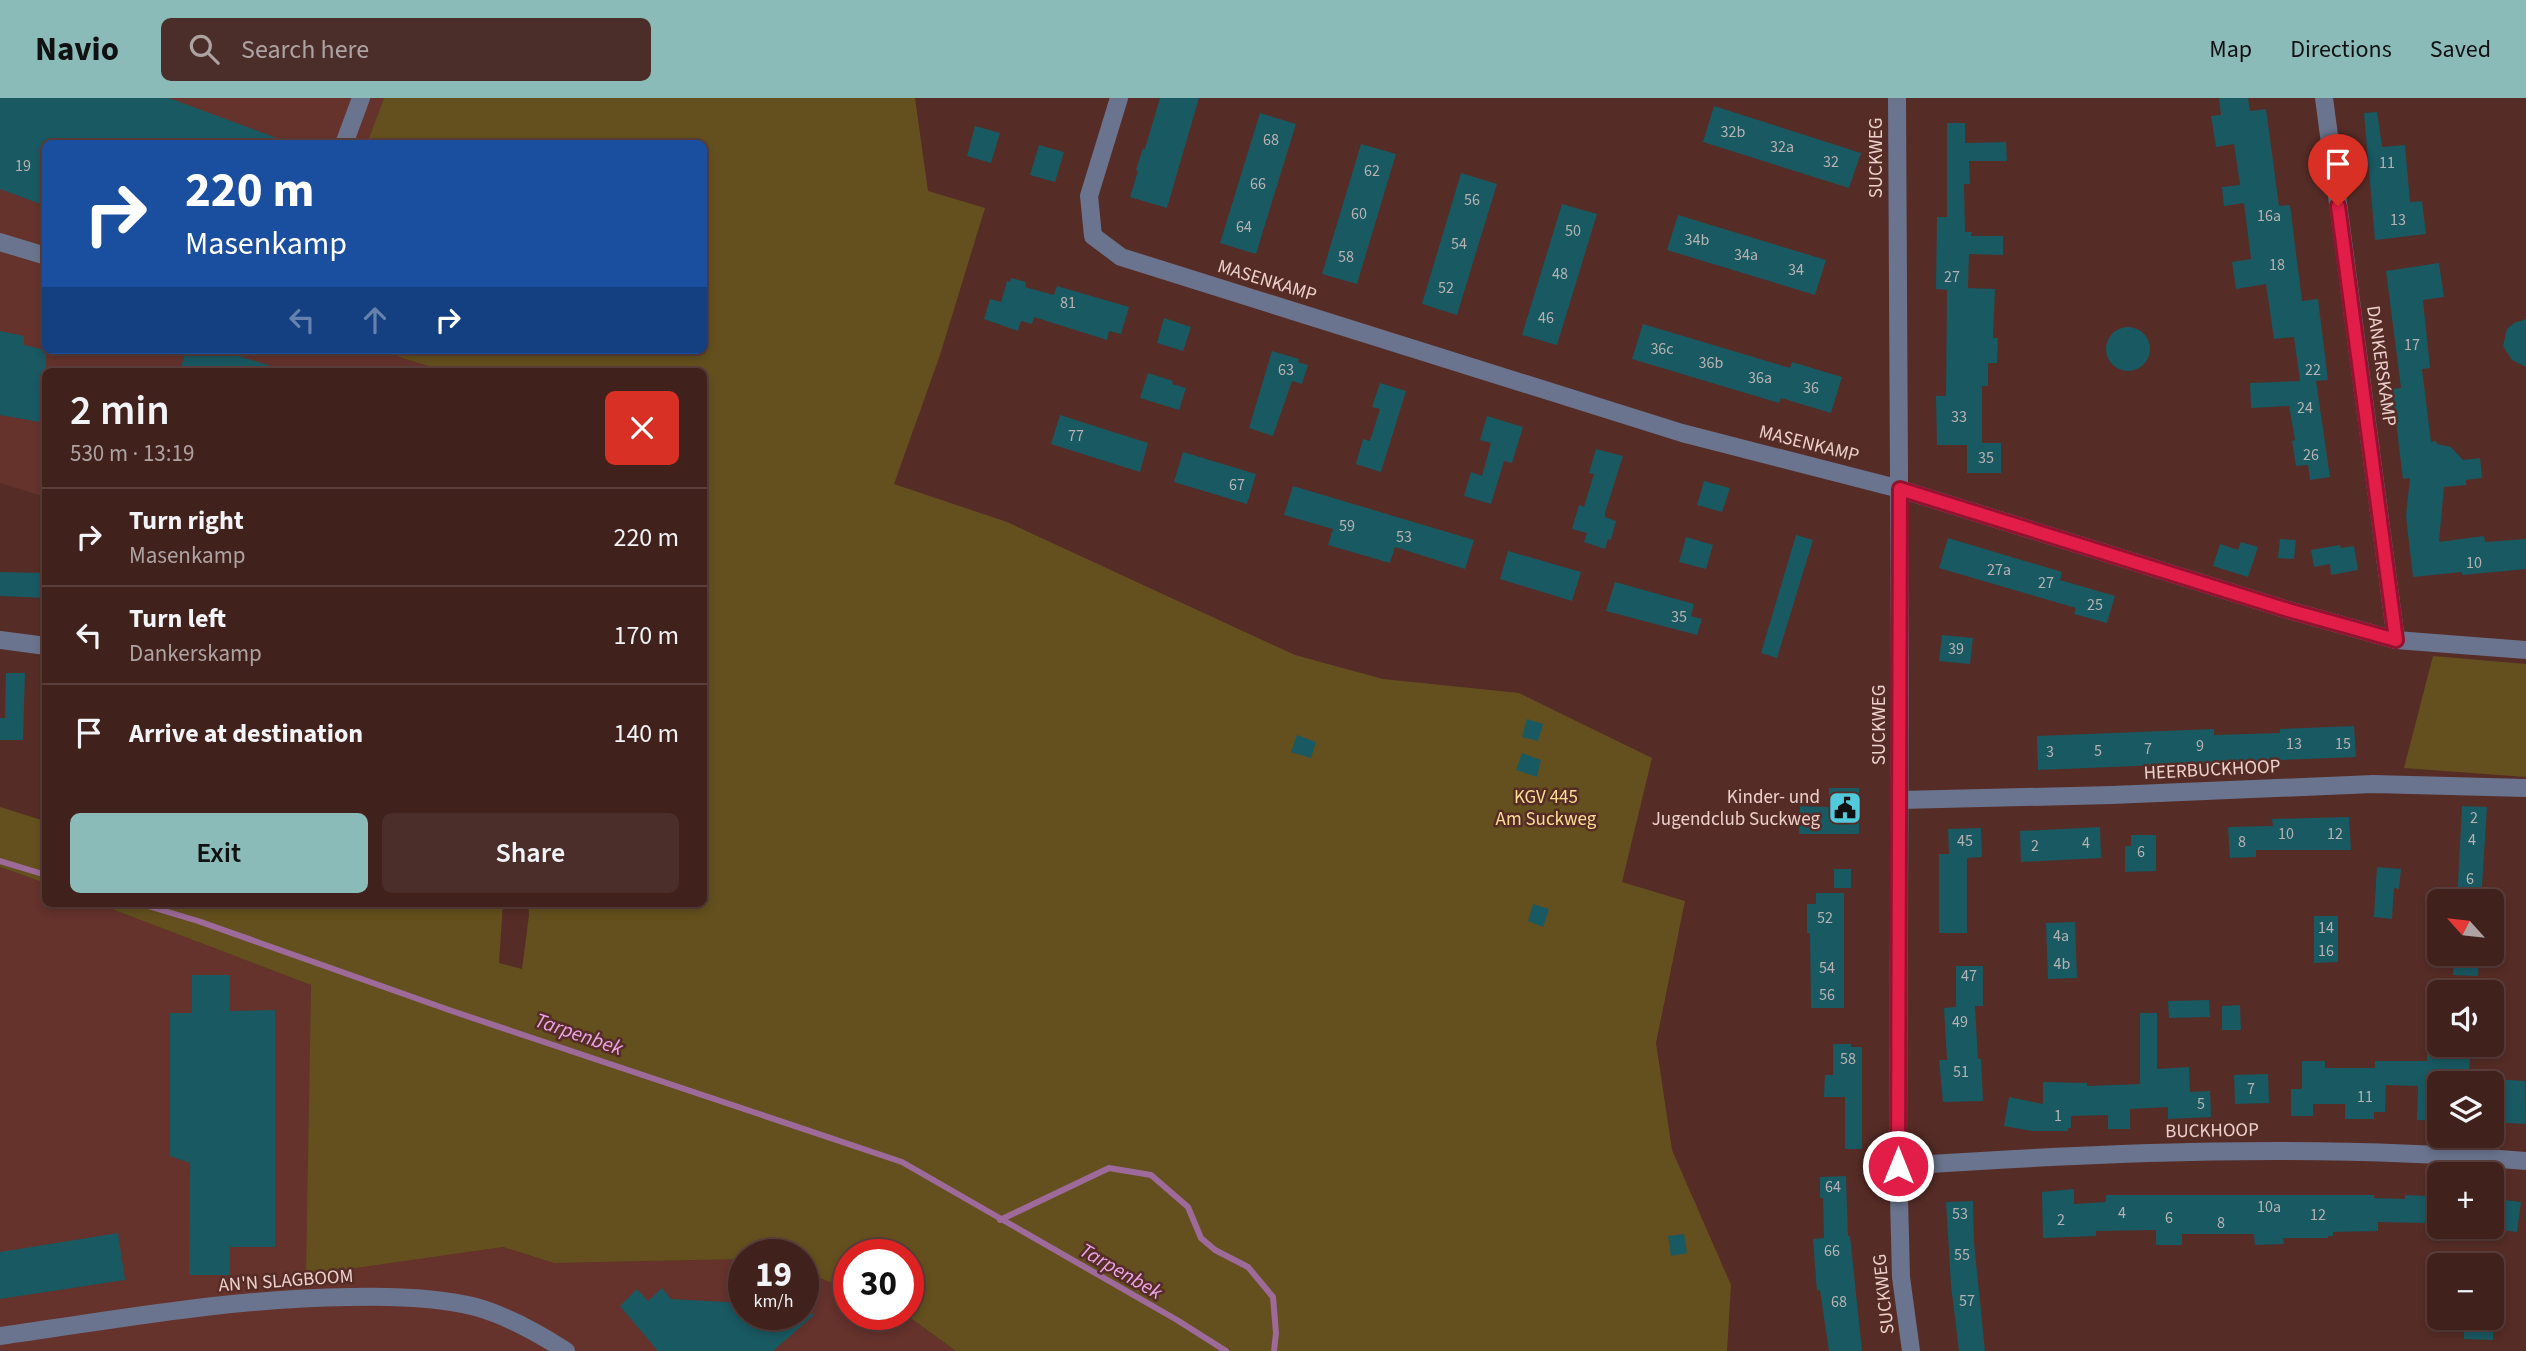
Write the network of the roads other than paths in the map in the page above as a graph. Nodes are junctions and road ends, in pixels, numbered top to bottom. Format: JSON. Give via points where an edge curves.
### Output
{"nodes":[{"id":1,"x":361,"y":98,"type":"edge"},
{"id":2,"x":1119,"y":98,"type":"edge"},
{"id":3,"x":1897,"y":98,"type":"edge"},
{"id":4,"x":2324,"y":98,"type":"edge"},
{"id":5,"x":345,"y":140,"type":"edge"},
{"id":6,"x":0,"y":242,"type":"edge"},
{"id":7,"x":42,"y":255,"type":"edge"},
{"id":8,"x":1900,"y":489,"type":"junction"},
{"id":9,"x":0,"y":640,"type":"edge"},
{"id":10,"x":2396,"y":640,"type":"junction"},
{"id":11,"x":42,"y":645,"type":"edge"},
{"id":12,"x":2526,"y":650,"type":"edge"},
{"id":13,"x":2526,"y":788,"type":"edge"},
{"id":14,"x":1900,"y":800,"type":"junction"},
{"id":15,"x":2526,"y":1161,"type":"edge"},
{"id":16,"x":1898,"y":1166,"type":"junction"},
{"id":17,"x":0,"y":1336,"type":"edge"},
{"id":18,"x":566,"y":1351,"type":"edge"},
{"id":19,"x":1912,"y":1351,"type":"edge"}],
"edges":[{"from":1,"to":5,"type":"street"},
{"from":2,"to":8,"type":"street","name":"MASENKAMP","via":[[1089,196],[1093,236],[1121,257],[1682,433]]},
{"from":3,"to":8,"type":"street","name":"SUCKWEG"},
{"from":4,"to":10,"type":"street","name":"DANKERSKAMP"},
{"from":6,"to":7,"type":"street"},
{"from":8,"to":10,"type":"street","name":"MASENKAMP"},
{"from":8,"to":14,"type":"street","name":"SUCKWEG"},
{"from":9,"to":11,"type":"street"},
{"from":10,"to":12,"type":"street","name":"MASENKAMP"},
{"from":13,"to":14,"type":"street","name":"HEERBUCKHOOP","via":[[2373,783]]},
{"from":14,"to":16,"type":"street","name":"SUCKWEG"},
{"from":15,"to":16,"type":"street","name":"BUCKHOOP","via":[[2339,1150],[2033,1157]]},
{"from":16,"to":19,"type":"street","name":"SUCKWEG","via":[[1901,1277]]},
{"from":17,"to":18,"type":"street","name":"AN'N SLAGBOOM","via":[[299,1297],[397,1296],[475,1307],[533,1330]]}]}
